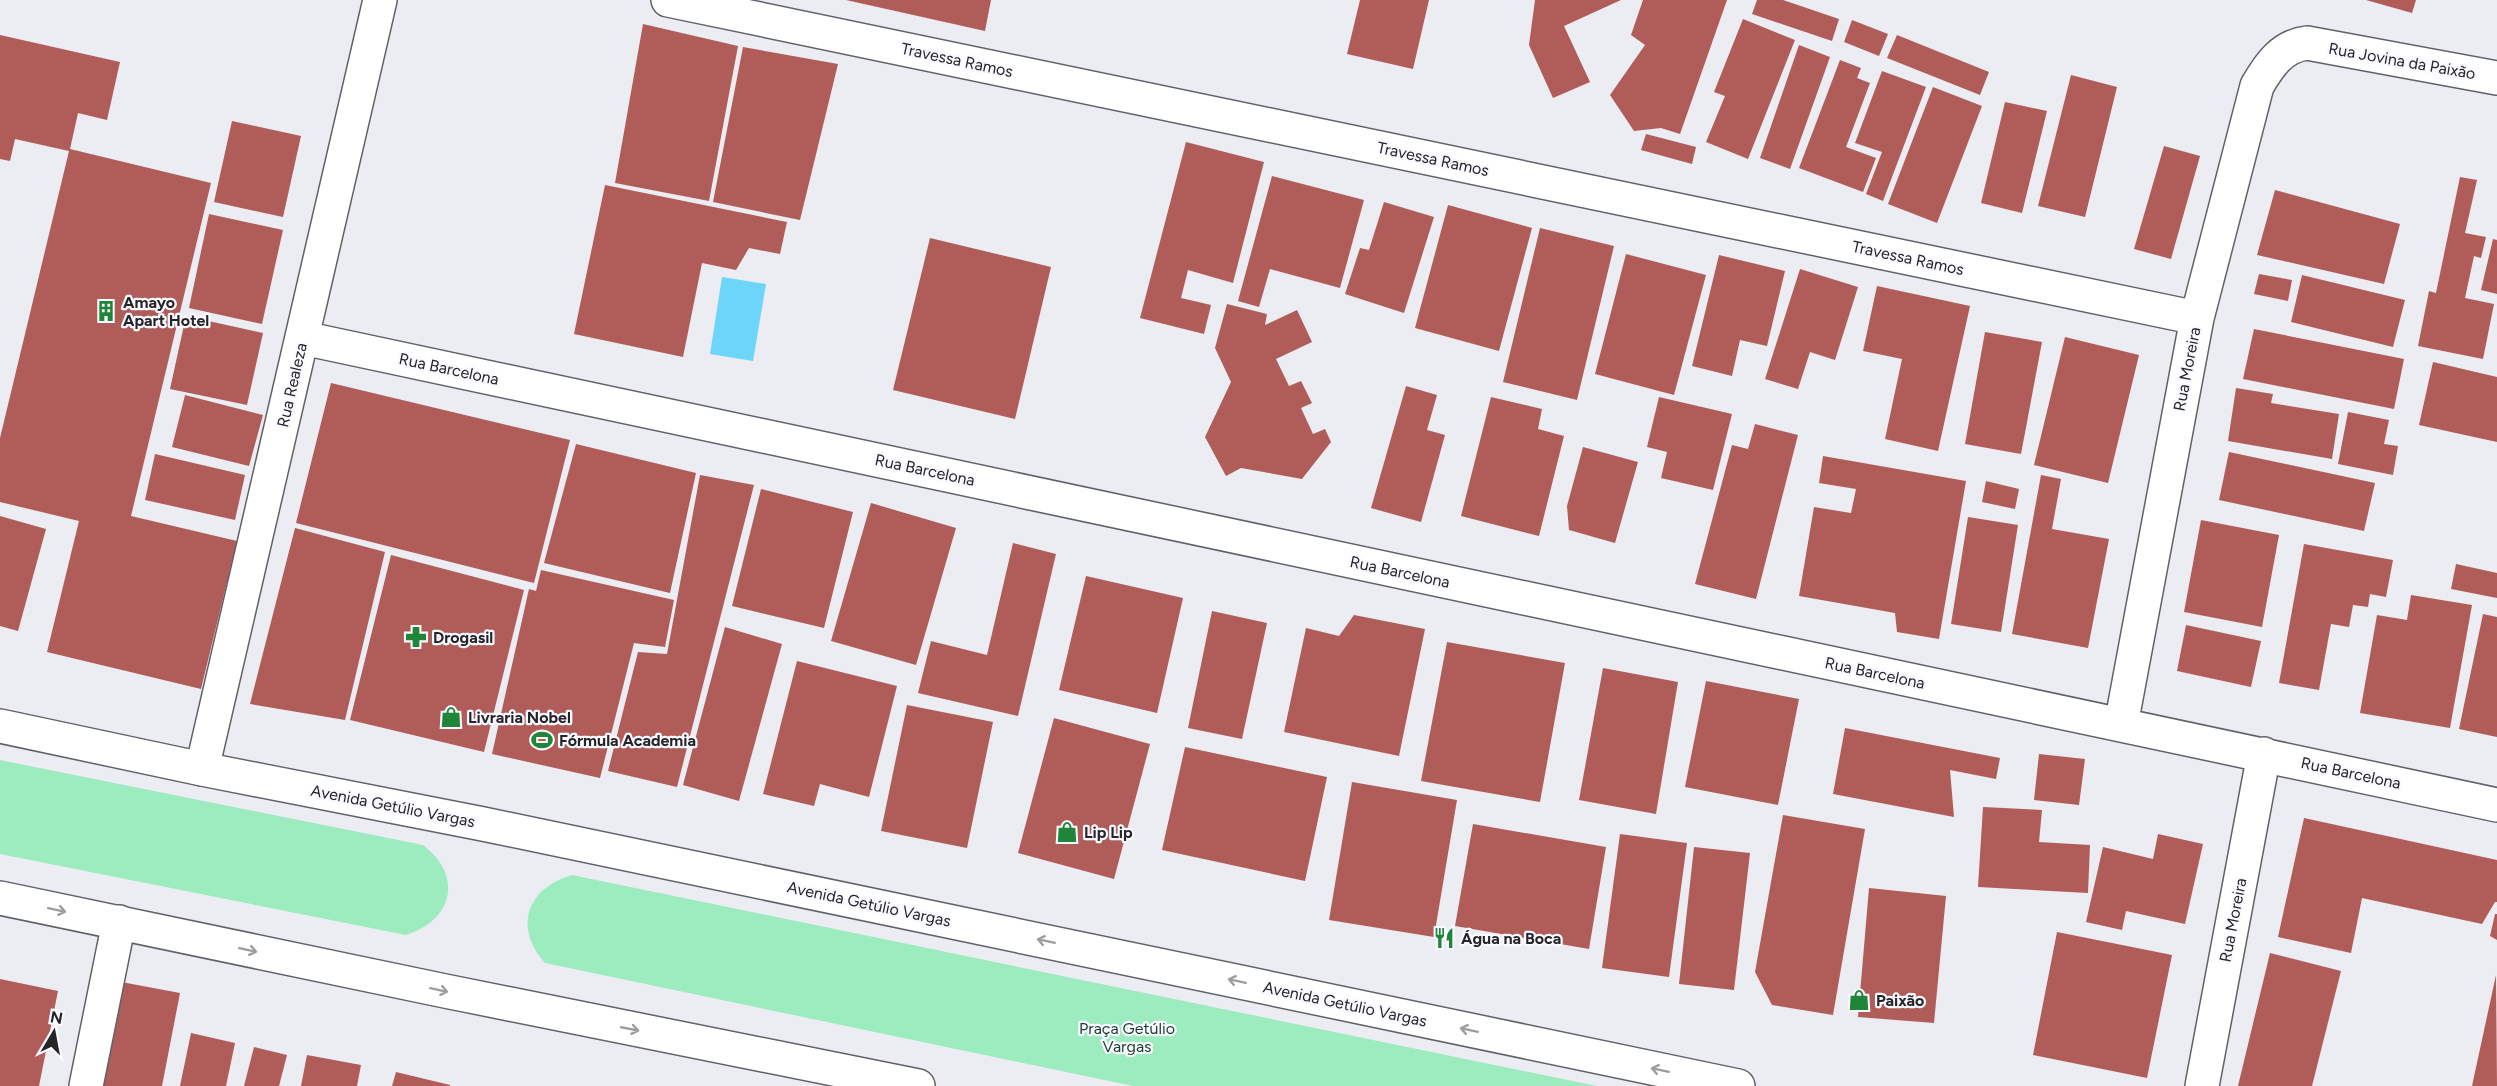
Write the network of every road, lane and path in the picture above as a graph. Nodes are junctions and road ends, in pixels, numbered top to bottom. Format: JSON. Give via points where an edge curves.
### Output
{"nodes":[{"id":1,"x":380,"y":0,"type":"edge"},
{"id":2,"x":668,"y":0,"type":"edge"},
{"id":3,"x":2307,"y":43,"type":"joint"},
{"id":4,"x":2497,"y":78,"type":"edge"},
{"id":5,"x":2197,"y":318,"type":"junction"},
{"id":6,"x":303,"y":338,"type":"junction"},
{"id":7,"x":2121,"y":725,"type":"junction"},
{"id":8,"x":0,"y":726,"type":"edge"},
{"id":9,"x":2264,"y":754,"type":"junction"},
{"id":10,"x":202,"y":769,"type":"junction"},
{"id":11,"x":2497,"y":805,"type":"edge"},
{"id":12,"x":0,"y":898,"type":"edge"},
{"id":13,"x":118,"y":922,"type":"junction"},
{"id":14,"x":872,"y":1082,"type":"edge"},
{"id":15,"x":86,"y":1086,"type":"edge"},
{"id":16,"x":918,"y":1086,"type":"edge"},
{"id":17,"x":1738,"y":1086,"type":"edge"},
{"id":18,"x":2202,"y":1086,"type":"edge"}],
"edges":[{"from":1,"to":6,"type":"street","name":"Rua Realeza"},
{"from":2,"to":5,"type":"street","name":"Travessa Ramos"},
{"from":3,"to":4,"type":"street","name":"Rua Jovina da Paixão"},
{"from":3,"to":5,"type":"street","name":"Rua Moreira","via":[[2283,52],[2257,86]]},
{"from":5,"to":7,"type":"street","name":"Rua Moreira"},
{"from":6,"to":7,"type":"street","name":"Rua Barcelona"},
{"from":6,"to":10,"type":"street","name":"Rua Realeza"},
{"from":7,"to":9,"type":"street","name":"Rua Barcelona"},
{"from":8,"to":10,"type":"street","name":"Avenida Getúlio Vargas"},
{"from":9,"to":11,"type":"street","name":"Rua Barcelona"},
{"from":9,"to":18,"type":"street","name":"Rua Moreira"},
{"from":17,"to":10,"type":"street","name":"Avenida Getúlio Vargas","one_way":true,"via":[[495,826]]},
{"from":12,"to":13,"type":"street","one_way":true},
{"from":13,"to":14,"type":"street","one_way":true},
{"from":13,"to":15,"type":"street"},
{"from":14,"to":16,"type":"street"}]}
